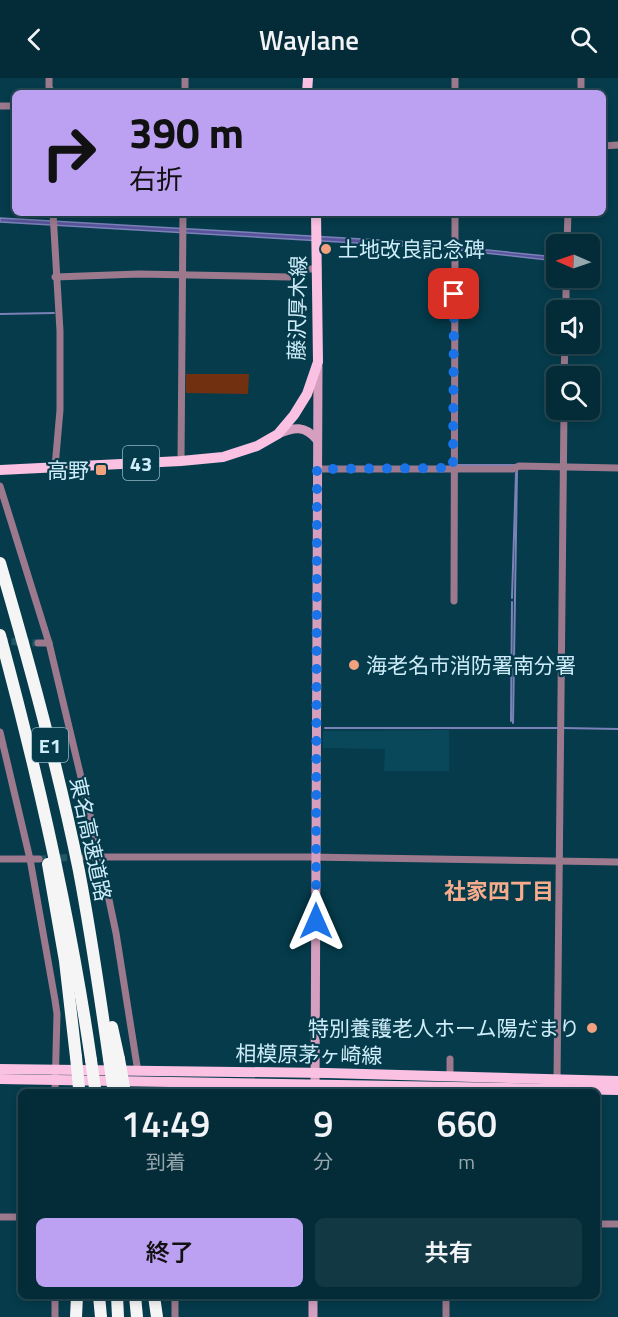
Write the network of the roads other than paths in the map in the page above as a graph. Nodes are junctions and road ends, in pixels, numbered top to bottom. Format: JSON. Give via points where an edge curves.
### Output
{"nodes":[{"id":1,"x":183,"y":216,"type":"edge"},
{"id":2,"x":316,"y":216,"type":"edge"},
{"id":3,"x":455,"y":216,"type":"edge"},
{"id":4,"x":568,"y":216,"type":"edge"},
{"id":5,"x":52,"y":220,"type":"edge"},
{"id":6,"x":567,"y":234,"type":"edge"},
{"id":7,"x":318,"y":269,"type":"junction"},
{"id":8,"x":182,"y":274,"type":"junction"},
{"id":9,"x":55,"y":277,"type":"junction"},
{"id":10,"x":318,"y":362,"type":"junction"},
{"id":11,"x":294,"y":415,"type":"junction"},
{"id":12,"x":317,"y":419,"type":"junction"},
{"id":13,"x":564,"y":420,"type":"edge"},
{"id":14,"x":278,"y":434,"type":"junction"},
{"id":15,"x":317,"y":440,"type":"junction"},
{"id":16,"x":181,"y":461,"type":"junction"},
{"id":17,"x":55,"y":467,"type":"junction"},
{"id":18,"x":453,"y":468,"type":"junction"},
{"id":19,"x":562,"y":468,"type":"junction"},
{"id":20,"x":618,"y":468,"type":"edge"},
{"id":21,"x":317,"y":469,"type":"junction"},
{"id":22,"x":0,"y":470,"type":"edge"},
{"id":23,"x":0,"y":486,"type":"edge"},
{"id":24,"x":0,"y":563,"type":"edge"},
{"id":25,"x":454,"y":601,"type":"dead end"},
{"id":26,"x":0,"y":635,"type":"edge"},
{"id":27,"x":38,"y":643,"type":"tunnel mouth"},
{"id":28,"x":49,"y":643,"type":"junction"},
{"id":29,"x":0,"y":732,"type":"edge"},
{"id":30,"x":34,"y":765,"type":"junction"},
{"id":31,"x":85,"y":857,"type":"tunnel mouth"},
{"id":32,"x":100,"y":857,"type":"junction"},
{"id":33,"x":316,"y":858,"type":"junction"},
{"id":34,"x":0,"y":859,"type":"edge"},
{"id":35,"x":30,"y":859,"type":"junction"},
{"id":36,"x":39,"y":859,"type":"tunnel mouth"},
{"id":37,"x":559,"y":861,"type":"junction"},
{"id":38,"x":618,"y":862,"type":"edge"},
{"id":39,"x":450,"y":1059,"type":"dead end"},
{"id":40,"x":0,"y":1069,"type":"edge"},
{"id":41,"x":138,"y":1072,"type":"junction"},
{"id":42,"x":55,"y":1075,"type":"junction"},
{"id":43,"x":450,"y":1077,"type":"junction"},
{"id":44,"x":0,"y":1079,"type":"edge"},
{"id":45,"x":556,"y":1080,"type":"junction"},
{"id":46,"x":618,"y":1081,"type":"edge"},
{"id":47,"x":315,"y":1083,"type":"edge"},
{"id":48,"x":176,"y":1087,"type":"edge"},
{"id":49,"x":55,"y":1089,"type":"edge"},
{"id":50,"x":78,"y":1089,"type":"edge"},
{"id":51,"x":95,"y":1089,"type":"edge"},
{"id":52,"x":119,"y":1089,"type":"edge"},
{"id":53,"x":385,"y":1089,"type":"edge"},
{"id":54,"x":600,"y":1090,"type":"edge"},
{"id":55,"x":618,"y":1090,"type":"edge"},
{"id":56,"x":0,"y":1217,"type":"edge"},
{"id":57,"x":18,"y":1217,"type":"edge"},
{"id":58,"x":600,"y":1224,"type":"edge"},
{"id":59,"x":618,"y":1224,"type":"edge"},
{"id":60,"x":55,"y":1299,"type":"edge"},
{"id":61,"x":77,"y":1299,"type":"edge"},
{"id":62,"x":99,"y":1299,"type":"edge"},
{"id":63,"x":117,"y":1299,"type":"edge"},
{"id":64,"x":135,"y":1299,"type":"edge"},
{"id":65,"x":154,"y":1299,"type":"edge"},
{"id":66,"x":175,"y":1299,"type":"edge"},
{"id":67,"x":313,"y":1299,"type":"edge"},
{"id":68,"x":446,"y":1299,"type":"edge"},
{"id":69,"x":55,"y":1317,"type":"edge"},
{"id":70,"x":76,"y":1317,"type":"edge"},
{"id":71,"x":101,"y":1317,"type":"edge"},
{"id":72,"x":118,"y":1317,"type":"edge"},
{"id":73,"x":137,"y":1317,"type":"edge"},
{"id":74,"x":157,"y":1317,"type":"edge"},
{"id":75,"x":175,"y":1317,"type":"edge"},
{"id":76,"x":313,"y":1317,"type":"edge"},
{"id":77,"x":446,"y":1317,"type":"edge"}],
"edges":[{"from":1,"to":8,"type":"street"},
{"from":2,"to":7,"type":"main road","name":"藤沢厚木線","number":"43"},
{"from":3,"to":18,"type":"street"},
{"from":4,"to":6,"type":"street"},
{"from":5,"to":9,"type":"street"},
{"from":7,"to":8,"type":"street","via":[[289,277]]},
{"from":7,"to":10,"type":"main road","name":"藤沢厚木線","number":"43"},
{"from":8,"to":9,"type":"street"},
{"from":8,"to":16,"type":"street"},
{"from":9,"to":17,"type":"street","via":[[60,410]]},
{"from":10,"to":11,"type":"main road","name":"藤沢厚木線","number":"43","via":[[307,394]]},
{"from":10,"to":12,"type":"main road"},
{"from":11,"to":12,"type":"main road","via":[[308,411]]},
{"from":11,"to":14,"type":"main road","name":"藤沢厚木線","number":"43"},
{"from":12,"to":15,"type":"main road"},
{"from":13,"to":19,"type":"street"},
{"from":14,"to":15,"type":"main road","via":[[300,428]]},
{"from":14,"to":16,"type":"main road","name":"藤沢厚木線","number":"43","via":[[232,455]]},
{"from":15,"to":21,"type":"main road"},
{"from":16,"to":17,"type":"main road","name":"藤沢厚木線","number":"43"},
{"from":17,"to":22,"type":"main road","name":"藤沢厚木線","number":"43"},
{"from":18,"to":19,"type":"street"},
{"from":18,"to":21,"type":"street"},
{"from":18,"to":25,"type":"street"},
{"from":19,"to":20,"type":"street"},
{"from":19,"to":37,"type":"street"},
{"from":21,"to":33,"type":"main road"},
{"from":23,"to":28,"type":"street"},
{"from":24,"to":52,"type":"highway","name":"東名高速道路","number":"E1","bridge":true,"via":[[51,748]]},
{"from":26,"to":30,"type":"highway","name":"東名高速道路","number":"E1"},
{"from":27,"to":28,"type":"street"},
{"from":28,"to":32,"type":"street"},
{"from":29,"to":35,"type":"street"},
{"from":30,"to":50,"type":"highway","bridge":true,"via":[[65,961]]},
{"from":30,"to":51,"type":"highway","name":"東名高速道路","number":"E1","bridge":true,"via":[[70,932]]},
{"from":31,"to":32,"type":"street"},
{"from":32,"to":33,"type":"street"},
{"from":32,"to":41,"type":"street"},
{"from":33,"to":37,"type":"street"},
{"from":33,"to":47,"type":"main road"},
{"from":34,"to":35,"type":"street"},
{"from":35,"to":36,"type":"street"},
{"from":35,"to":42,"type":"street","via":[[56,1000]]},
{"from":37,"to":38,"type":"street"},
{"from":37,"to":45,"type":"street"},
{"from":39,"to":43,"type":"street"},
{"from":40,"to":42,"type":"main road","name":"相模原茅ヶ崎線"},
{"from":41,"to":42,"type":"main road","name":"相模原茅ヶ崎線"},
{"from":41,"to":47,"type":"main road","name":"相模原茅ヶ崎線"},
{"from":42,"to":44,"type":"main road","name":"相模原茅ヶ崎線"},
{"from":42,"to":48,"type":"main road","name":"相模原茅ヶ崎線"},
{"from":42,"to":49,"type":"street"},
{"from":43,"to":45,"type":"main road","name":"相模原茅ヶ崎線"},
{"from":43,"to":47,"type":"main road","name":"相模原茅ヶ崎線"},
{"from":45,"to":46,"type":"main road","name":"相模原茅ヶ崎線"},
{"from":47,"to":48,"type":"main road","name":"相模原茅ヶ崎線"},
{"from":47,"to":53,"type":"main road","name":"相模原茅ヶ崎線"},
{"from":54,"to":55,"type":"main road","name":"相模原茅ヶ崎線"},
{"from":56,"to":57,"type":"street"},
{"from":58,"to":59,"type":"street"},
{"from":60,"to":69,"type":"street"},
{"from":61,"to":70,"type":"highway"},
{"from":62,"to":71,"type":"highway"},
{"from":63,"to":72,"type":"highway"},
{"from":64,"to":73,"type":"highway"},
{"from":65,"to":74,"type":"highway"},
{"from":66,"to":75,"type":"street"},
{"from":67,"to":76,"type":"main road"},
{"from":68,"to":77,"type":"street"}]}
